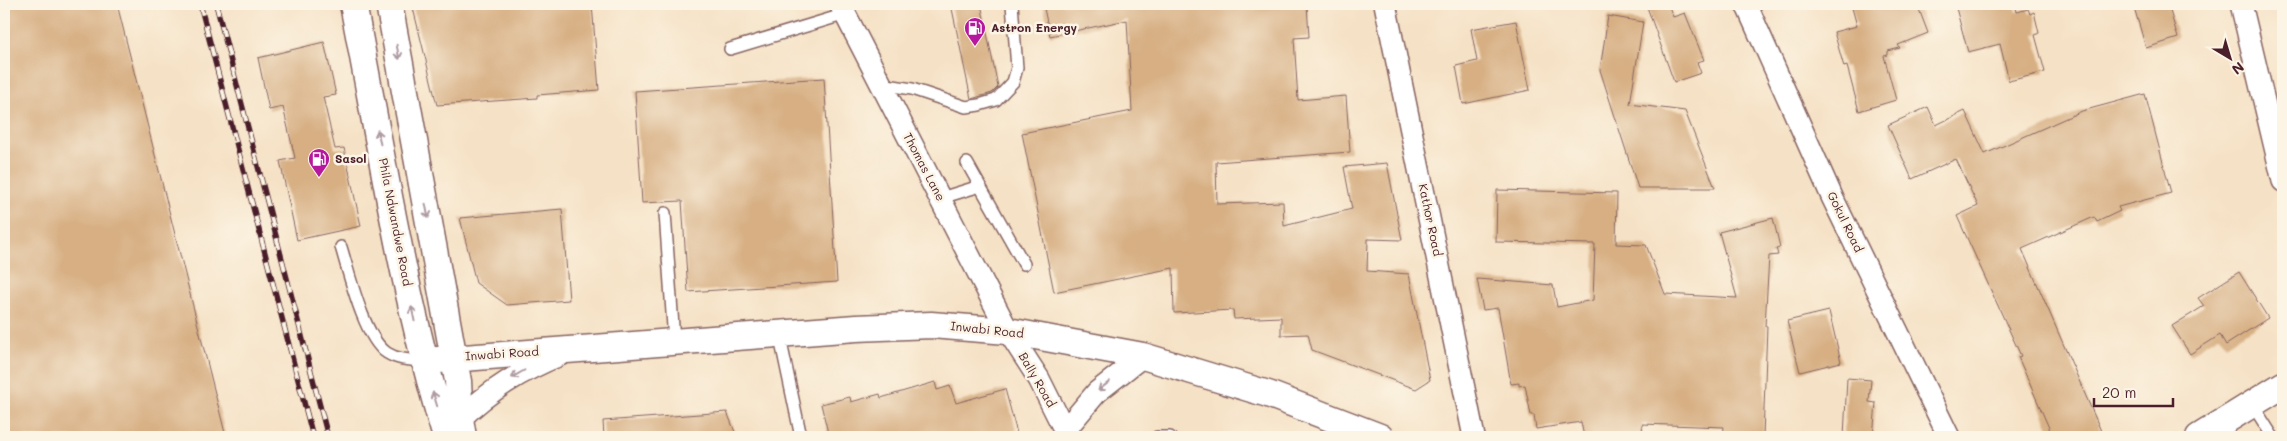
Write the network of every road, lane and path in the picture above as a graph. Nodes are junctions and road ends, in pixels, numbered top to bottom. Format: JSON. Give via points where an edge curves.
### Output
{"nodes":[{"id":1,"x":353,"y":4,"type":"edge"},
{"id":2,"x":388,"y":4,"type":"edge"},
{"id":3,"x":1012,"y":4,"type":"edge"},
{"id":4,"x":1385,"y":4,"type":"edge"},
{"id":5,"x":1746,"y":4,"type":"edge"},
{"id":6,"x":2241,"y":4,"type":"edge"},
{"id":7,"x":843,"y":9,"type":"edge"},
{"id":8,"x":730,"y":49,"type":"dead end"},
{"id":9,"x":881,"y":84,"type":"junction"},
{"id":10,"x":967,"y":163,"type":"dead end"},
{"id":11,"x":2283,"y":181,"type":"edge"},
{"id":12,"x":980,"y":186,"type":"junction"},
{"id":13,"x":941,"y":198,"type":"junction"},
{"id":14,"x":665,"y":213,"type":"dead end"},
{"id":15,"x":341,"y":247,"type":"dead end"},
{"id":16,"x":1024,"y":264,"type":"dead end"},
{"id":17,"x":1008,"y":331,"type":"junction"},
{"id":18,"x":779,"y":333,"type":"junction"},
{"id":19,"x":674,"y":341,"type":"junction"},
{"id":20,"x":579,"y":348,"type":"junction"},
{"id":21,"x":1143,"y":356,"type":"junction"},
{"id":22,"x":454,"y":357,"type":"junction"},
{"id":23,"x":424,"y":361,"type":"junction"},
{"id":24,"x":2283,"y":385,"type":"edge"},
{"id":25,"x":2252,"y":404,"type":"junction"},
{"id":26,"x":456,"y":431,"type":"edge"},
{"id":27,"x":1066,"y":434,"type":"edge"},
{"id":28,"x":801,"y":437,"type":"edge"},
{"id":29,"x":1157,"y":437,"type":"edge"},
{"id":30,"x":1170,"y":437,"type":"edge"},
{"id":31,"x":1380,"y":437,"type":"edge"},
{"id":32,"x":1474,"y":437,"type":"edge"},
{"id":33,"x":1949,"y":437,"type":"edge"},
{"id":34,"x":2200,"y":437,"type":"edge"},
{"id":35,"x":2273,"y":437,"type":"edge"}],
"edges":[{"from":23,"to":1,"type":"street","name":"Phila Ndwandwe Road","one_way":true},
{"from":2,"to":22,"type":"street","one_way":true},
{"from":3,"to":9,"type":"lane","via":[[1017,68],[1013,82],[996,100],[966,106],[912,89]]},
{"from":4,"to":32,"type":"street","name":"Kathor Road"},
{"from":5,"to":33,"type":"street","name":"Gokul Road","via":[[1834,199]]},
{"from":6,"to":11,"type":"street"},
{"from":7,"to":8,"type":"lane"},
{"from":7,"to":9,"type":"street","name":"Thomas Lane"},
{"from":9,"to":13,"type":"street","name":"Thomas Lane"},
{"from":10,"to":12,"type":"lane"},
{"from":12,"to":13,"type":"lane"},
{"from":12,"to":16,"type":"lane"},
{"from":13,"to":17,"type":"street","name":"Thomas Lane"},
{"from":14,"to":19,"type":"lane"},
{"from":15,"to":23,"type":"lane","via":[[355,297],[377,344],[398,358]]},
{"from":17,"to":18,"type":"street","name":"Inwabi Road","via":[[931,325]]},
{"from":17,"to":21,"type":"street","name":"Inwabi Road"},
{"from":17,"to":27,"type":"street","name":"Bally Road","via":[[1039,379]]},
{"from":18,"to":19,"type":"street","name":"Inwabi Road"},
{"from":18,"to":28,"type":"lane"},
{"from":19,"to":20,"type":"street","name":"Inwabi Road"},
{"from":20,"to":22,"type":"street","name":"Inwabi Road"},
{"from":20,"to":26,"type":"street","name":"Inwabi Road","one_way":true,"via":[[528,368],[501,383]]},
{"from":21,"to":27,"type":"street","name":"Bally Road","one_way":true,"via":[[1097,392]]},
{"from":21,"to":31,"type":"street","name":"Inwabi Road","via":[[1268,394]]},
{"from":22,"to":23,"type":"street","name":"Inwabi Road"},
{"from":22,"to":26,"type":"street","via":[[458,382]]},
{"from":26,"to":23,"type":"street","name":"Phila Ndwandwe Road","one_way":true},
{"from":24,"to":25,"type":"street"},
{"from":25,"to":34,"type":"street"},
{"from":25,"to":35,"type":"lane"},
{"from":29,"to":30,"type":"lane"}]}
